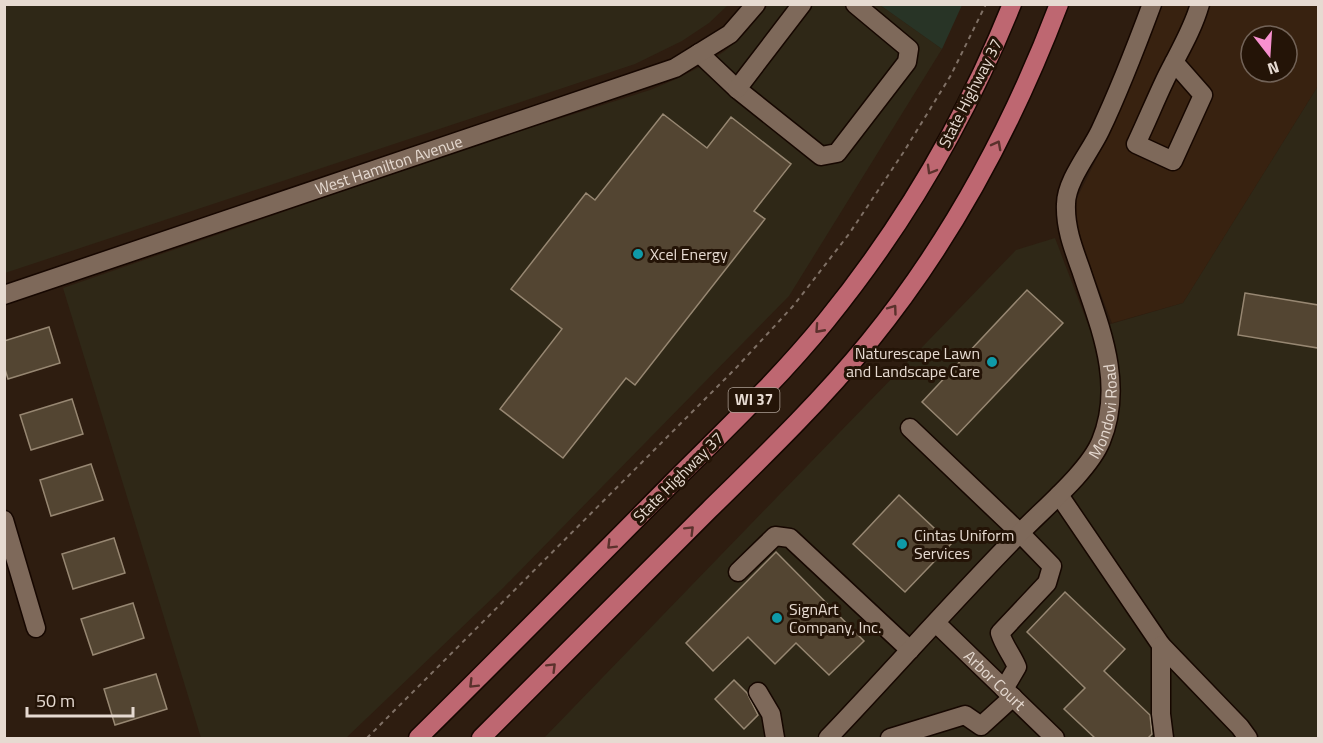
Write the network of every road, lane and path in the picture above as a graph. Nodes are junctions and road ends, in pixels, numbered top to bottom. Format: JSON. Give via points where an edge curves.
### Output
{"nodes":[{"id":1,"x":756,"y":4,"type":"edge"},
{"id":2,"x":802,"y":4,"type":"edge"},
{"id":3,"x":855,"y":4,"type":"edge"},
{"id":4,"x":986,"y":4,"type":"edge"},
{"id":5,"x":1012,"y":4,"type":"edge"},
{"id":6,"x":1059,"y":4,"type":"edge"},
{"id":7,"x":1152,"y":4,"type":"edge"},
{"id":8,"x":1200,"y":4,"type":"edge"},
{"id":9,"x":699,"y":53,"type":"junction"},
{"id":10,"x":1174,"y":62,"type":"junction"},
{"id":11,"x":737,"y":89,"type":"junction"},
{"id":12,"x":4,"y":295,"type":"edge"},
{"id":13,"x":910,"y":428,"type":"dead end"},
{"id":14,"x":1059,"y":495,"type":"junction"},
{"id":15,"x":4,"y":520,"type":"edge"},
{"id":16,"x":1020,"y":533,"type":"junction"},
{"id":17,"x":738,"y":572,"type":"dead end"},
{"id":18,"x":936,"y":623,"type":"junction"},
{"id":19,"x":36,"y":627,"type":"dead end"},
{"id":20,"x":1161,"y":645,"type":"junction"},
{"id":21,"x":910,"y":650,"type":"junction"},
{"id":22,"x":758,"y":692,"type":"dead end"},
{"id":23,"x":1008,"y":693,"type":"junction"},
{"id":24,"x":974,"y":732,"type":"edge"},
{"id":25,"x":367,"y":738,"type":"edge"},
{"id":26,"x":418,"y":738,"type":"edge"},
{"id":27,"x":481,"y":738,"type":"edge"},
{"id":28,"x":775,"y":738,"type":"edge"},
{"id":29,"x":828,"y":738,"type":"edge"},
{"id":30,"x":890,"y":738,"type":"edge"},
{"id":31,"x":1055,"y":738,"type":"edge"},
{"id":32,"x":1164,"y":738,"type":"edge"},
{"id":33,"x":1248,"y":738,"type":"edge"}],
"edges":[{"from":1,"to":9,"type":"street","name":"West Hamilton Avenue","via":[[730,34]]},
{"from":2,"to":11,"type":"street"},
{"from":3,"to":11,"type":"street","via":[[909,49],[907,62],[837,153],[821,156]]},
{"from":4,"to":25,"type":"path","via":[[951,75],[903,153],[849,234],[794,305]]},
{"from":5,"to":26,"type":"main road","name":"State Highway 37","number":"WI 37","one_way":true,"via":[[967,107],[926,179],[826,321],[768,386]]},
{"from":27,"to":6,"type":"main road","number":"WI 37","one_way":true,"via":[[810,410],[870,340],[935,250],[998,145]]},
{"from":7,"to":14,"type":"street","name":"Mondovi Road","via":[[1133,57],[1066,201],[1066,223],[1104,340],[1111,378],[1110,412],[1101,443]]},
{"from":8,"to":10,"type":"street","via":[[1193,27]]},
{"from":9,"to":11,"type":"street"},
{"from":9,"to":12,"type":"street","name":"West Hamilton Avenue","via":[[675,68]]},
{"from":10,"to":10,"type":"street","via":[[1136,144],[1173,161],[1203,95]]},
{"from":13,"to":16,"type":"street"},
{"from":14,"to":16,"type":"street","name":"Mondovi Road"},
{"from":14,"to":20,"type":"street"},
{"from":15,"to":19,"type":"street"},
{"from":16,"to":18,"type":"street","name":"Mondovi Road"},
{"from":16,"to":23,"type":"street","via":[[1052,566],[1047,583],[1000,633],[1017,667]]},
{"from":17,"to":21,"type":"street","via":[[775,536],[790,537]]},
{"from":18,"to":21,"type":"street","name":"Mondovi Road"},
{"from":18,"to":23,"type":"street","name":"Arbor Court"},
{"from":20,"to":32,"type":"street"},
{"from":20,"to":33,"type":"street"},
{"from":21,"to":29,"type":"street","name":"Mondovi Road"},
{"from":22,"to":28,"type":"street","via":[[771,714]]},
{"from":23,"to":24,"type":"street"},
{"from":23,"to":31,"type":"street","name":"Arbor Court"},
{"from":24,"to":30,"type":"street","via":[[965,715]]}]}
